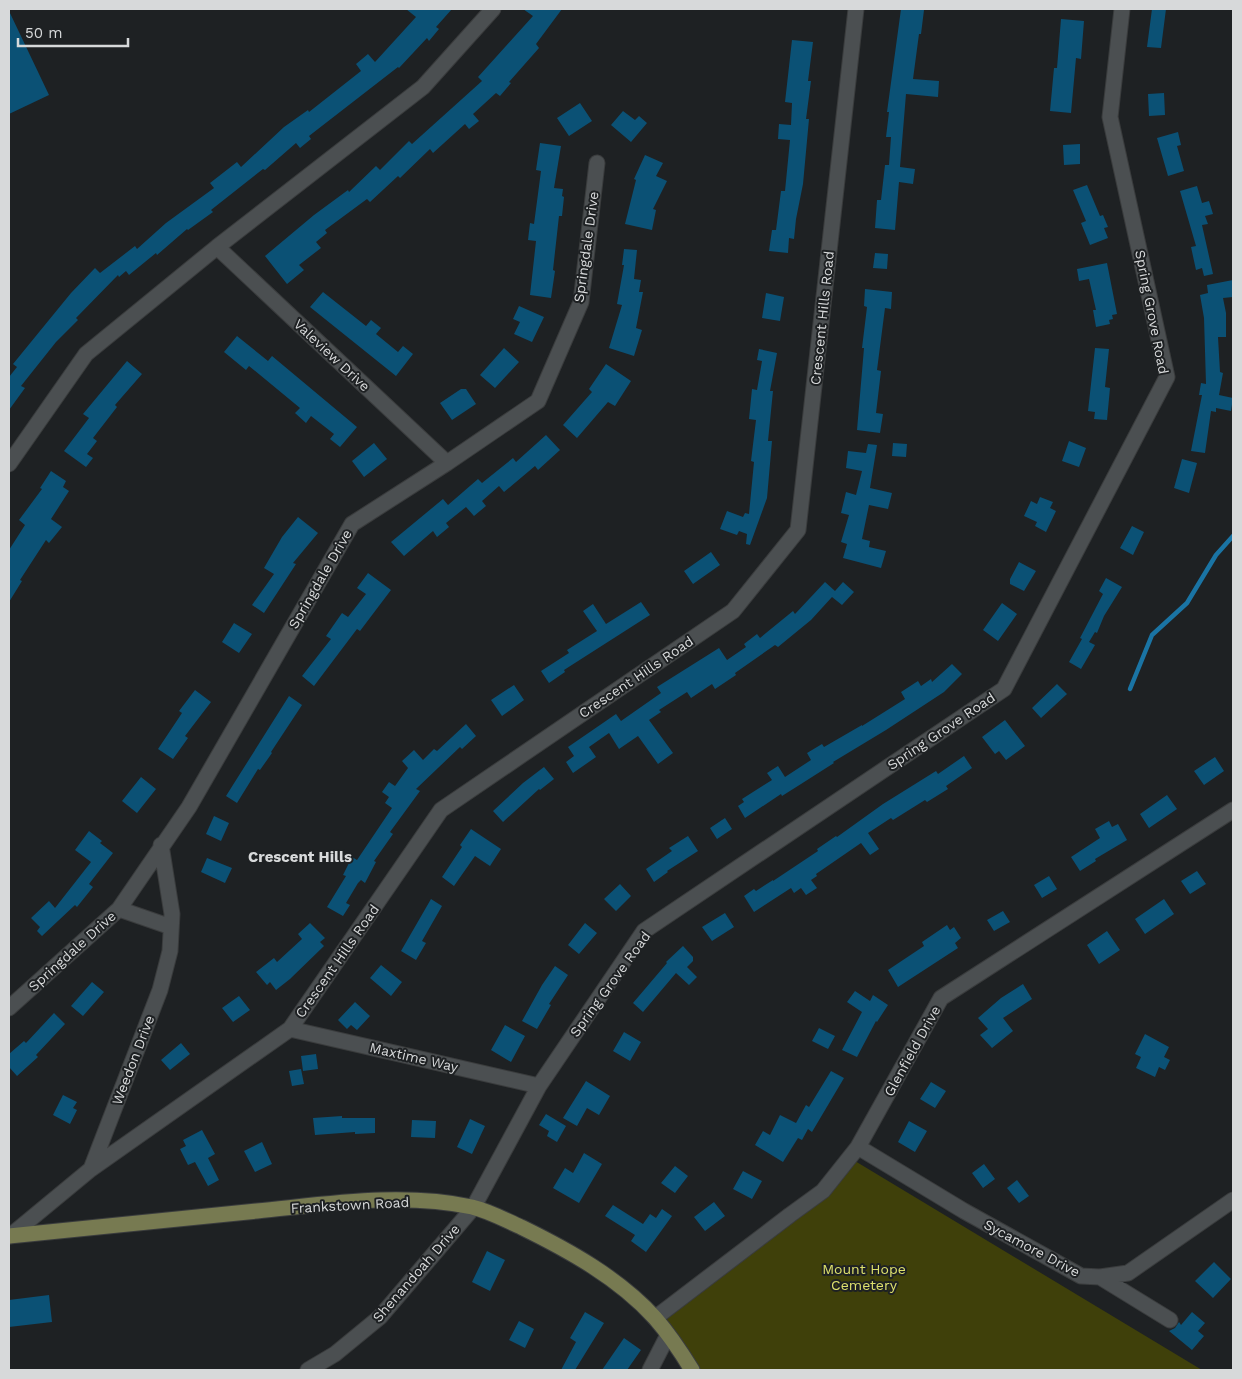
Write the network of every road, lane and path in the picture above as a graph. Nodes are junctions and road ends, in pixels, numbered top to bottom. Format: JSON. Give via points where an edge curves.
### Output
{"nodes":[{"id":1,"x":493,"y":9,"type":"edge"},
{"id":2,"x":856,"y":9,"type":"edge"},
{"id":3,"x":1122,"y":9,"type":"edge"},
{"id":4,"x":597,"y":163,"type":"dead end"},
{"id":5,"x":217,"y":247,"type":"junction"},
{"id":6,"x":447,"y":463,"type":"junction"},
{"id":7,"x":9,"y":464,"type":"edge"},
{"id":8,"x":1233,"y":810,"type":"edge"},
{"id":9,"x":161,"y":845,"type":"junction"},
{"id":10,"x":119,"y":909,"type":"junction"},
{"id":11,"x":171,"y":927,"type":"junction"},
{"id":12,"x":9,"y":1008,"type":"edge"},
{"id":13,"x":290,"y":1029,"type":"junction"},
{"id":14,"x":539,"y":1086,"type":"junction"},
{"id":15,"x":858,"y":1147,"type":"junction"},
{"id":16,"x":91,"y":1169,"type":"junction"},
{"id":17,"x":1233,"y":1200,"type":"edge"},
{"id":18,"x":473,"y":1208,"type":"junction"},
{"id":19,"x":10,"y":1236,"type":"edge"},
{"id":20,"x":1100,"y":1277,"type":"junction"},
{"id":21,"x":655,"y":1318,"type":"junction"},
{"id":22,"x":1170,"y":1320,"type":"dead end"},
{"id":23,"x":668,"y":1335,"type":"junction"},
{"id":24,"x":308,"y":1370,"type":"edge"},
{"id":25,"x":650,"y":1370,"type":"edge"},
{"id":26,"x":692,"y":1370,"type":"edge"}],
"edges":[{"from":1,"to":5,"type":"street","via":[[423,87]]},
{"from":2,"to":13,"type":"street","name":"Crescent Hills Road","via":[[798,530],[733,611],[441,810]]},
{"from":3,"to":14,"type":"street","name":"Spring Grove Road","via":[[1110,117],[1167,377],[1004,689],[644,931]]},
{"from":4,"to":6,"type":"street","name":"Springdale Drive","via":[[581,302],[538,401]]},
{"from":5,"to":6,"type":"street","name":"Valeview Drive"},
{"from":5,"to":7,"type":"street","via":[[86,354]]},
{"from":6,"to":9,"type":"street","name":"Springdale Drive","via":[[352,524],[189,806]]},
{"from":8,"to":15,"type":"street","name":"Glenfield Drive","via":[[941,998]]},
{"from":9,"to":10,"type":"street","name":"Springdale Drive"},
{"from":9,"to":11,"type":"street","name":"Weedon Drive","via":[[172,914]]},
{"from":10,"to":11,"type":"street"},
{"from":10,"to":12,"type":"street","name":"Springdale Drive"},
{"from":11,"to":16,"type":"street","name":"Weedon Drive","via":[[170,951],[160,990]]},
{"from":13,"to":14,"type":"street","name":"Maxtime Way"},
{"from":13,"to":16,"type":"street","name":"Crescent Hills Road"},
{"from":14,"to":18,"type":"street","name":"Spring Grove Road"},
{"from":15,"to":20,"type":"street","name":"Sycamore Drive","via":[[1081,1276]]},
{"from":15,"to":21,"type":"street","name":"Glenfield Drive","via":[[823,1192]]},
{"from":16,"to":19,"type":"street","name":"Weedon Drive"},
{"from":17,"to":20,"type":"street","name":"Sycamore Drive","via":[[1128,1273]]},
{"from":18,"to":19,"type":"main road","name":"Frankstown Road","via":[[434,1201],[371,1201]]},
{"from":18,"to":21,"type":"main road","name":"Frankstown Road","via":[[501,1217],[574,1256],[610,1279]]},
{"from":18,"to":24,"type":"street","name":"Shenandoah Drive","via":[[380,1317],[335,1354]]},
{"from":20,"to":22,"type":"street"},
{"from":21,"to":23,"type":"main road","name":"Frankstown Road"},
{"from":23,"to":25,"type":"street"},
{"from":23,"to":26,"type":"main road","name":"Frankstown Road"}]}
